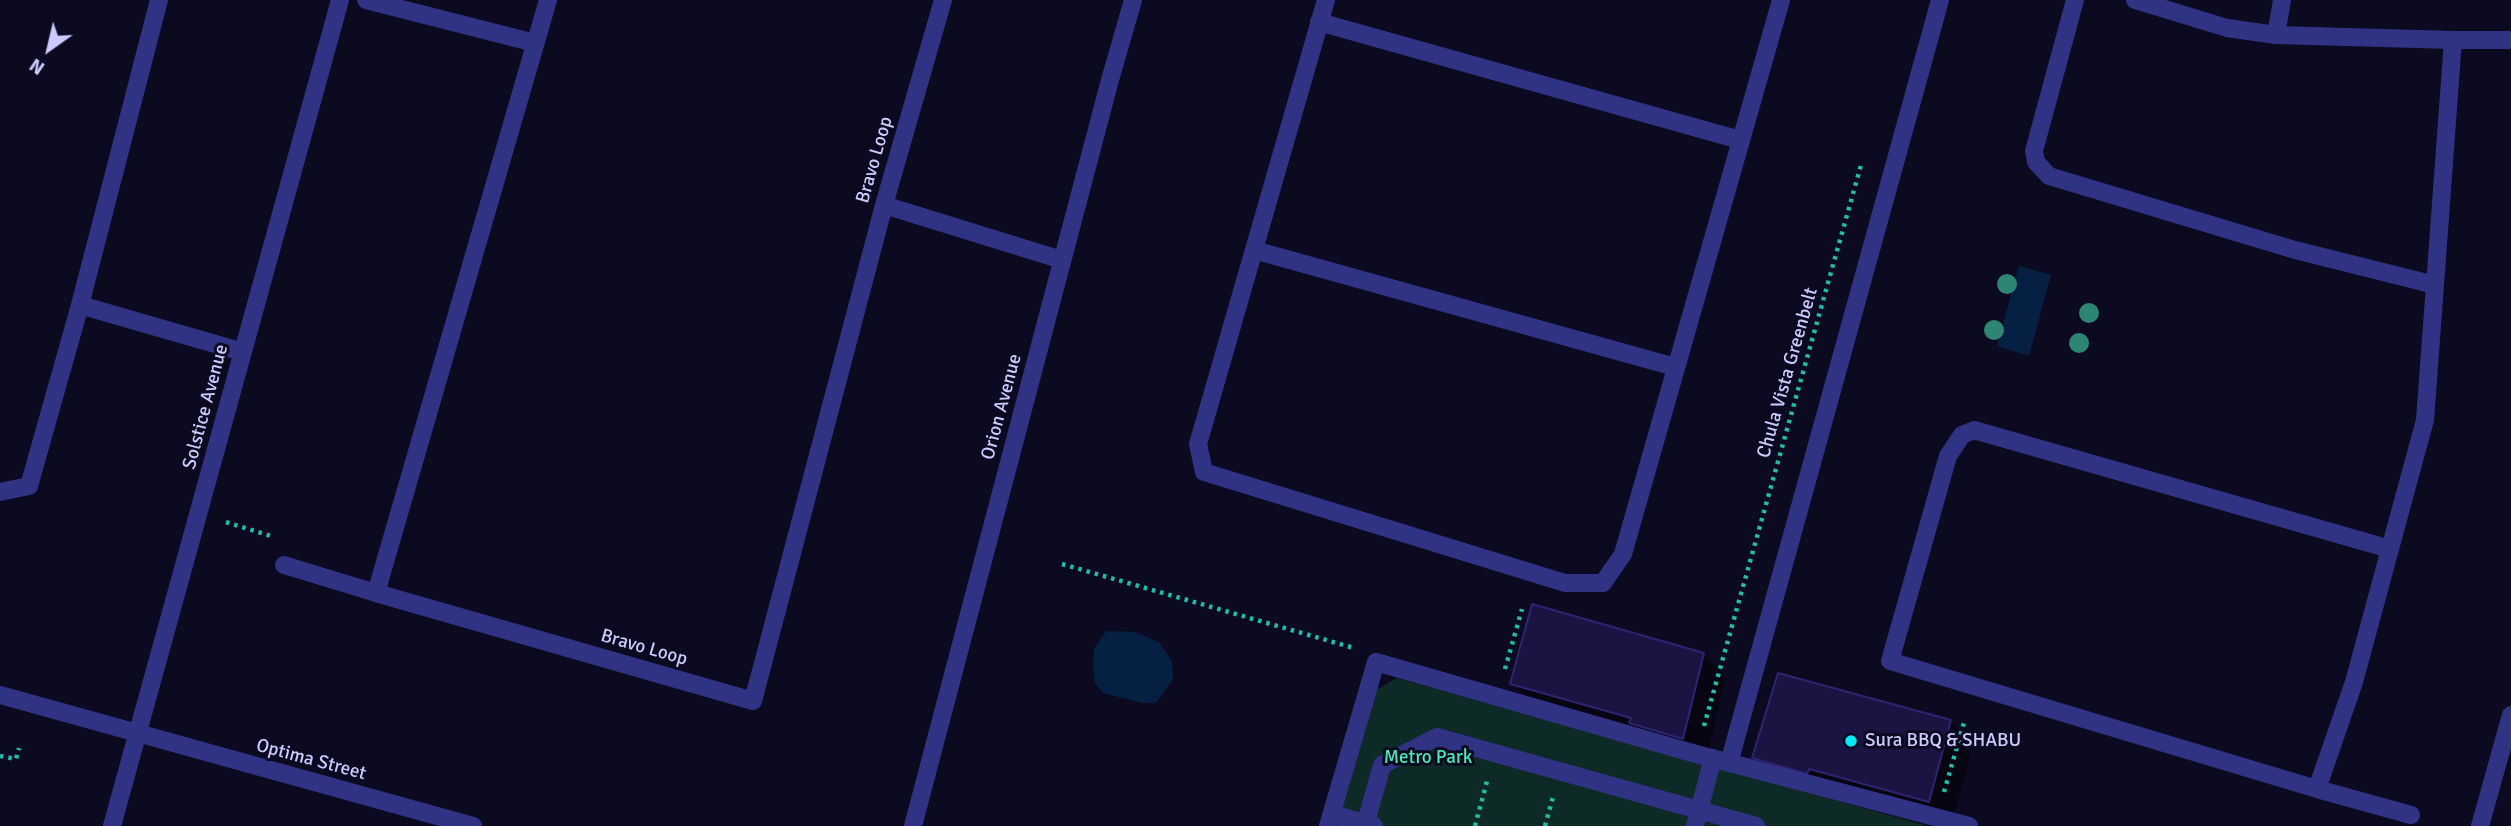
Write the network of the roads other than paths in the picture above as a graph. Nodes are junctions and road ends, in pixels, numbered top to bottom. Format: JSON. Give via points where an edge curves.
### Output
{"nodes":[{"id":1,"x":159,"y":0,"type":"edge"},
{"id":2,"x":340,"y":0,"type":"edge"},
{"id":3,"x":366,"y":0,"type":"edge"},
{"id":4,"x":548,"y":0,"type":"edge"},
{"id":5,"x":943,"y":0,"type":"edge"},
{"id":6,"x":1133,"y":0,"type":"edge"},
{"id":7,"x":1326,"y":0,"type":"edge"},
{"id":8,"x":1781,"y":0,"type":"edge"},
{"id":9,"x":1940,"y":0,"type":"edge"},
{"id":10,"x":2075,"y":0,"type":"edge"},
{"id":11,"x":2135,"y":0,"type":"edge"},
{"id":12,"x":2282,"y":0,"type":"edge"},
{"id":13,"x":1319,"y":22,"type":"junction"},
{"id":14,"x":2277,"y":35,"type":"junction"},
{"id":15,"x":2453,"y":40,"type":"junction"},
{"id":16,"x":2511,"y":40,"type":"edge"},
{"id":17,"x":535,"y":43,"type":"junction"},
{"id":18,"x":1740,"y":140,"type":"junction"},
{"id":19,"x":884,"y":205,"type":"junction"},
{"id":20,"x":1254,"y":250,"type":"junction"},
{"id":21,"x":1062,"y":260,"type":"junction"},
{"id":22,"x":2435,"y":285,"type":"junction"},
{"id":23,"x":80,"y":305,"type":"junction"},
{"id":24,"x":243,"y":352,"type":"junction"},
{"id":25,"x":1675,"y":367,"type":"junction"},
{"id":26,"x":0,"y":492,"type":"edge"},
{"id":27,"x":2390,"y":549,"type":"junction"},
{"id":28,"x":284,"y":565,"type":"dead end"},
{"id":29,"x":376,"y":593,"type":"junction"},
{"id":30,"x":0,"y":695,"type":"edge"},
{"id":31,"x":2511,"y":715,"type":"edge"},
{"id":32,"x":138,"y":734,"type":"junction"},
{"id":33,"x":1713,"y":758,"type":"junction"},
{"id":34,"x":2317,"y":789,"type":"junction"},
{"id":35,"x":2411,"y":815,"type":"dead end"},
{"id":36,"x":1697,"y":818,"type":"edge"},
{"id":37,"x":1330,"y":820,"type":"edge"},
{"id":38,"x":1368,"y":825,"type":"edge"},
{"id":39,"x":112,"y":826,"type":"edge"},
{"id":40,"x":473,"y":826,"type":"edge"},
{"id":41,"x":913,"y":826,"type":"edge"},
{"id":42,"x":1756,"y":826,"type":"edge"},
{"id":43,"x":1969,"y":826,"type":"edge"},
{"id":44,"x":2480,"y":826,"type":"edge"}],
"edges":[{"from":1,"to":23,"type":"street"},
{"from":2,"to":24,"type":"street","name":"Solstice Avenue"},
{"from":3,"to":17,"type":"street"},
{"from":4,"to":17,"type":"street"},
{"from":5,"to":19,"type":"street","name":"Bravo Loop"},
{"from":6,"to":21,"type":"street","name":"Orion Avenue"},
{"from":7,"to":13,"type":"street"},
{"from":8,"to":18,"type":"street"},
{"from":9,"to":33,"type":"street"},
{"from":10,"to":22,"type":"street","via":[[2034,151],[2036,162],[2049,176],[2295,250]]},
{"from":11,"to":14,"type":"street","via":[[2227,27]]},
{"from":12,"to":14,"type":"street"},
{"from":13,"to":18,"type":"street"},
{"from":13,"to":20,"type":"street"},
{"from":14,"to":15,"type":"street"},
{"from":15,"to":16,"type":"street"},
{"from":15,"to":22,"type":"street"},
{"from":17,"to":29,"type":"street"},
{"from":18,"to":25,"type":"street"},
{"from":19,"to":21,"type":"street"},
{"from":19,"to":29,"type":"street","name":"Bravo Loop","via":[[753,701]]},
{"from":20,"to":25,"type":"street"},
{"from":20,"to":25,"type":"street","via":[[1198,444],[1204,472],[1565,583],[1603,583],[1623,554]]},
{"from":21,"to":41,"type":"street","name":"Orion Avenue"},
{"from":22,"to":27,"type":"street","via":[[2425,420]]},
{"from":23,"to":24,"type":"street"},
{"from":23,"to":26,"type":"street","via":[[30,486]]},
{"from":24,"to":32,"type":"street","name":"Solstice Avenue"},
{"from":27,"to":34,"type":"street","via":[[2354,682]]},
{"from":27,"to":34,"type":"street","via":[[1974,430],[1962,435],[1948,456],[1890,661]]},
{"from":28,"to":29,"type":"street"},
{"from":30,"to":32,"type":"street","name":"Optima Street"},
{"from":31,"to":44,"type":"street"},
{"from":32,"to":39,"type":"street","name":"Solstice Avenue"},
{"from":32,"to":40,"type":"street","name":"Optima Street"},
{"from":33,"to":36,"type":"street"},
{"from":33,"to":37,"type":"street","via":[[1376,662]]},
{"from":33,"to":43,"type":"street"},
{"from":34,"to":35,"type":"street"},
{"from":36,"to":38,"type":"street","via":[[1437,737],[1381,765]]},
{"from":36,"to":42,"type":"street"},
{"from":37,"to":38,"type":"street"}]}
